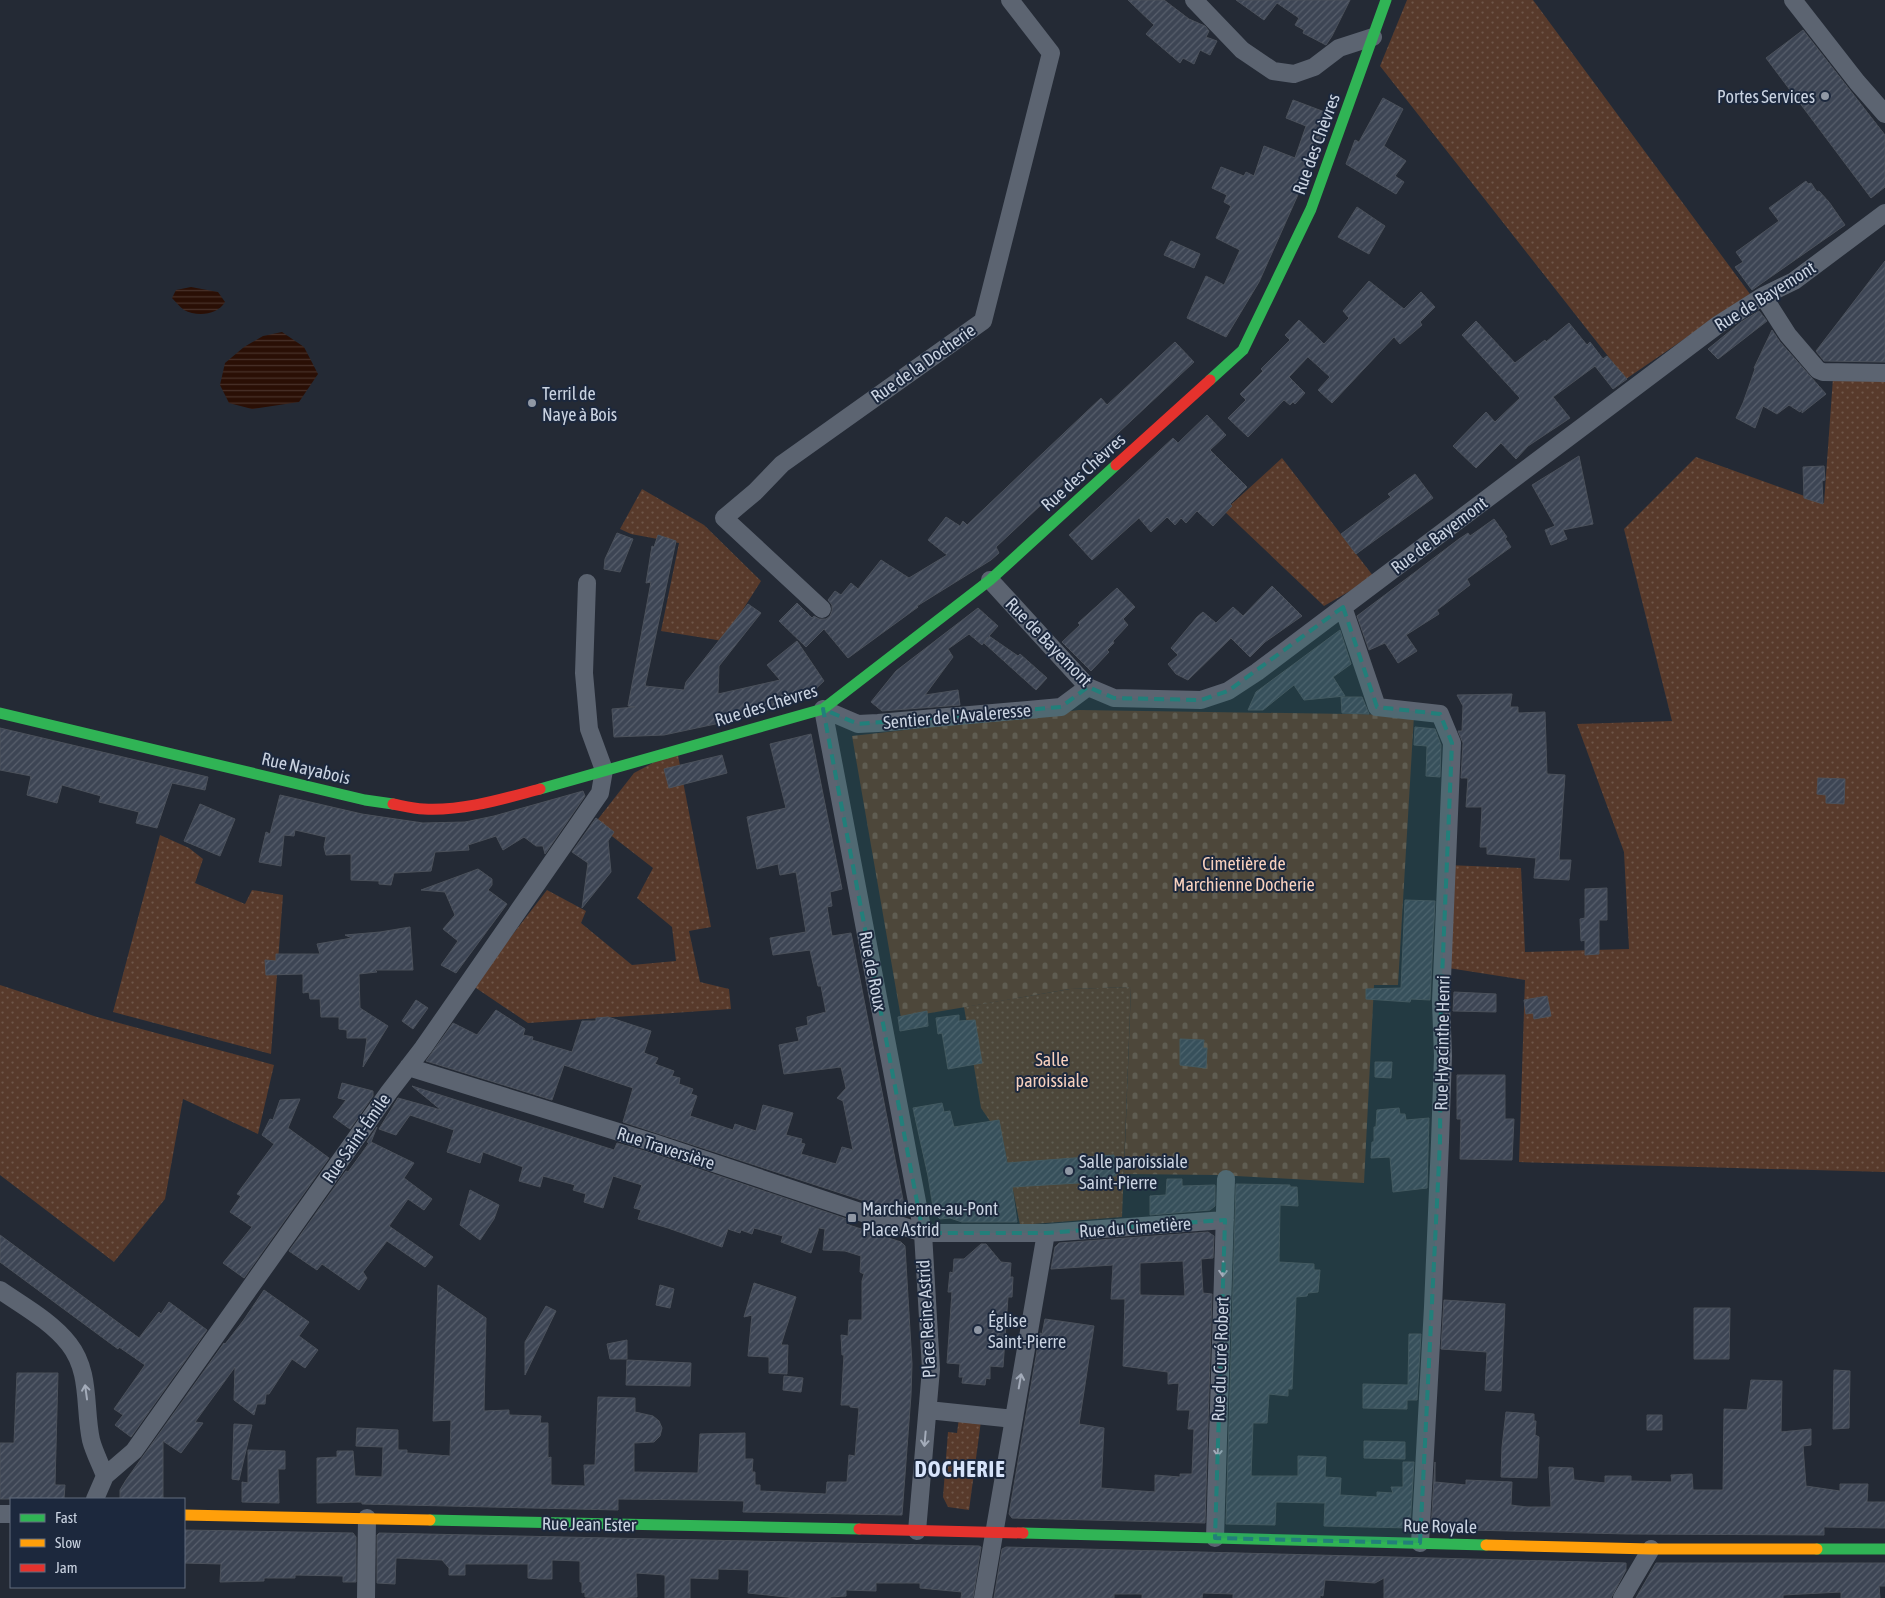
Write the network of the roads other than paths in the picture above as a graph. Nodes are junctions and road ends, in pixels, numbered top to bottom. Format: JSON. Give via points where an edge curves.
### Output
{"nodes":[{"id":1,"x":1010,"y":0,"type":"edge"},
{"id":2,"x":1194,"y":0,"type":"edge"},
{"id":3,"x":1386,"y":0,"type":"edge"},
{"id":4,"x":1793,"y":0,"type":"edge"},
{"id":5,"x":1373,"y":37,"type":"junction"},
{"id":6,"x":1885,"y":114,"type":"edge"},
{"id":7,"x":1885,"y":213,"type":"edge"},
{"id":8,"x":1763,"y":296,"type":"junction"},
{"id":9,"x":1885,"y":373,"type":"edge"},
{"id":10,"x":990,"y":580,"type":"junction"},
{"id":11,"x":587,"y":583,"type":"dead end"},
{"id":12,"x":1343,"y":607,"type":"junction"},
{"id":13,"x":822,"y":609,"type":"dead end"},
{"id":14,"x":1088,"y":687,"type":"junction"},
{"id":15,"x":823,"y":709,"type":"junction"},
{"id":16,"x":0,"y":713,"type":"edge"},
{"id":17,"x":604,"y":770,"type":"junction"},
{"id":18,"x":408,"y":1067,"type":"junction"},
{"id":19,"x":1226,"y":1180,"type":"dead end"},
{"id":20,"x":1225,"y":1220,"type":"junction"},
{"id":21,"x":922,"y":1233,"type":"junction"},
{"id":22,"x":1046,"y":1233,"type":"junction"},
{"id":23,"x":0,"y":1290,"type":"edge"},
{"id":24,"x":928,"y":1410,"type":"junction"},
{"id":25,"x":1014,"y":1418,"type":"junction"},
{"id":26,"x":105,"y":1476,"type":"junction"},
{"id":27,"x":95,"y":1498,"type":"edge"},
{"id":28,"x":185,"y":1516,"type":"edge"},
{"id":29,"x":367,"y":1518,"type":"junction"},
{"id":30,"x":917,"y":1531,"type":"junction"},
{"id":31,"x":994,"y":1532,"type":"junction"},
{"id":32,"x":1215,"y":1538,"type":"junction"},
{"id":33,"x":1420,"y":1543,"type":"junction"},
{"id":34,"x":1651,"y":1549,"type":"junction"},
{"id":35,"x":1885,"y":1549,"type":"edge"},
{"id":36,"x":366,"y":1598,"type":"edge"},
{"id":37,"x":983,"y":1598,"type":"edge"},
{"id":38,"x":1622,"y":1598,"type":"edge"}],
"edges":[{"from":1,"to":13,"type":"street","name":"Rue de la Docherie","via":[[1051,53],[983,321],[782,464],[724,518]]},
{"from":2,"to":5,"type":"street","via":[[1242,50],[1272,71],[1294,74],[1314,67],[1338,48]]},
{"from":3,"to":5,"type":"street","name":"Rue des Chèvres"},
{"from":4,"to":6,"type":"street"},
{"from":5,"to":10,"type":"street","name":"Rue des Chèvres","via":[[1311,209],[1243,350]]},
{"from":7,"to":8,"type":"street","name":"Rue de Bayemont","via":[[1794,281]]},
{"from":8,"to":9,"type":"street","via":[[1788,335],[1818,370]]},
{"from":8,"to":12,"type":"street","name":"Rue de Bayemont","via":[[1719,324]]},
{"from":10,"to":14,"type":"street","name":"Rue de Bayemont"},
{"from":10,"to":15,"type":"street","name":"Rue des Chèvres"},
{"from":11,"to":17,"type":"street","via":[[584,673],[589,730]]},
{"from":12,"to":14,"type":"street","name":"Rue de Bayemont","via":[[1258,672],[1228,691],[1201,700],[1114,698]]},
{"from":12,"to":33,"type":"street","name":"Rue Hyacinthe Henri","via":[[1377,707],[1440,714],[1452,743],[1441,1002],[1443,1056],[1437,1210]]},
{"from":14,"to":15,"type":"street","name":"Sentier de l'Avaleresse","via":[[1061,707],[878,723],[858,724]]},
{"from":15,"to":17,"type":"street","name":"Rue des Chèvres"},
{"from":15,"to":21,"type":"street","name":"Rue de Roux"},
{"from":16,"to":17,"type":"street","name":"Rue Nayabois","via":[[366,800],[423,809],[458,808],[492,802]]},
{"from":17,"to":18,"type":"street","name":"Rue Saint-Émile","via":[[600,793]]},
{"from":18,"to":21,"type":"street","name":"Rue Traversière","via":[[651,1142]]},
{"from":18,"to":26,"type":"street","name":"Rue Saint-Émile","via":[[134,1451]]},
{"from":19,"to":20,"type":"street","name":"Rue du Curé Robert"},
{"from":20,"to":22,"type":"street","name":"Rue du Cimetière"},
{"from":20,"to":32,"type":"street","name":"Rue du Curé Robert","one_way":true},
{"from":21,"to":22,"type":"street","name":"Place Reine Astrid"},
{"from":21,"to":24,"type":"street","name":"Place Reine Astrid","via":[[932,1369]]},
{"from":25,"to":22,"type":"street","one_way":true},
{"from":26,"to":23,"type":"street","one_way":true,"via":[[91,1441],[80,1363],[70,1345],[54,1328]]},
{"from":24,"to":25,"type":"street"},
{"from":24,"to":30,"type":"street","name":"Place Reine Astrid","one_way":true},
{"from":25,"to":31,"type":"street"},
{"from":26,"to":27,"type":"street","name":"Rue Saint-Émile"},
{"from":28,"to":29,"type":"street","name":"Rue Jean Ester"},
{"from":29,"to":30,"type":"street","name":"Rue Jean Ester"},
{"from":29,"to":36,"type":"street"},
{"from":30,"to":31,"type":"street","name":"Rue Jean Ester"},
{"from":31,"to":32,"type":"street","name":"Rue Royale"},
{"from":31,"to":37,"type":"street"},
{"from":32,"to":33,"type":"street","name":"Rue Royale"},
{"from":33,"to":34,"type":"street","name":"Rue Royale"},
{"from":34,"to":35,"type":"street","name":"Rue Royale"},
{"from":34,"to":38,"type":"street"}]}
